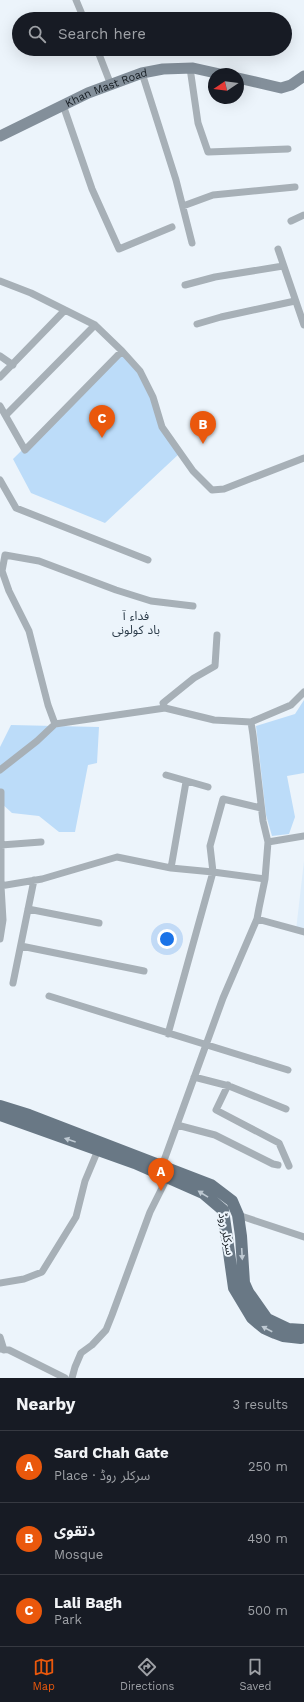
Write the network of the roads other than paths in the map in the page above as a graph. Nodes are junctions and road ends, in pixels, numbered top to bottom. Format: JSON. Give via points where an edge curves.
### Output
{"nodes":[{"id":1,"x":76,"y":0,"type":"edge"},
{"id":2,"x":81,"y":12,"type":"edge"},
{"id":3,"x":100,"y":56,"type":"edge"},
{"id":4,"x":190,"y":68,"type":"junction"},
{"id":5,"x":208,"y":72,"type":"edge"},
{"id":6,"x":142,"y":73,"type":"junction"},
{"id":7,"x":304,"y":76,"type":"edge"},
{"id":8,"x":244,"y":79,"type":"edge"},
{"id":9,"x":111,"y":85,"type":"junction"},
{"id":10,"x":63,"y":105,"type":"junction"},
{"id":11,"x":0,"y":136,"type":"edge"},
{"id":12,"x":288,"y":149,"type":"dead end"},
{"id":13,"x":295,"y":188,"type":"dead end"},
{"id":14,"x":183,"y":206,"type":"junction"},
{"id":15,"x":304,"y":216,"type":"edge"},
{"id":16,"x":290,"y":221,"type":"dead end"},
{"id":17,"x":172,"y":226,"type":"dead end"},
{"id":18,"x":192,"y":243,"type":"dead end"},
{"id":19,"x":278,"y":249,"type":"dead end"},
{"id":20,"x":283,"y":266,"type":"junction"},
{"id":21,"x":0,"y":281,"type":"edge"},
{"id":22,"x":185,"y":285,"type":"dead end"},
{"id":23,"x":295,"y":301,"type":"junction"},
{"id":24,"x":65,"y":310,"type":"junction"},
{"id":25,"x":197,"y":324,"type":"dead end"},
{"id":26,"x":95,"y":325,"type":"junction"},
{"id":27,"x":304,"y":325,"type":"edge"},
{"id":28,"x":122,"y":351,"type":"junction"},
{"id":29,"x":0,"y":356,"type":"edge"},
{"id":30,"x":13,"y":365,"type":"junction"},
{"id":31,"x":0,"y":377,"type":"edge"},
{"id":32,"x":0,"y":406,"type":"edge"},
{"id":33,"x":6,"y":416,"type":"junction"},
{"id":34,"x":304,"y":458,"type":"edge"},
{"id":35,"x":0,"y":480,"type":"edge"},
{"id":36,"x":148,"y":560,"type":"dead end"},
{"id":37,"x":1,"y":571,"type":"edge"},
{"id":38,"x":193,"y":606,"type":"dead end"},
{"id":39,"x":217,"y":635,"type":"dead end"},
{"id":40,"x":304,"y":692,"type":"edge"},
{"id":41,"x":301,"y":699,"type":"edge"},
{"id":42,"x":165,"y":708,"type":"junction"},
{"id":43,"x":251,"y":722,"type":"junction"},
{"id":44,"x":55,"y":724,"type":"junction"},
{"id":45,"x":0,"y":770,"type":"edge"},
{"id":46,"x":166,"y":776,"type":"dead end"},
{"id":47,"x":186,"y":782,"type":"junction"},
{"id":48,"x":208,"y":787,"type":"dead end"},
{"id":49,"x":1,"y":792,"type":"edge"},
{"id":50,"x":261,"y":808,"type":"junction"},
{"id":51,"x":304,"y":836,"type":"edge"},
{"id":52,"x":40,"y":842,"type":"dead end"},
{"id":53,"x":268,"y":842,"type":"junction"},
{"id":54,"x":1,"y":845,"type":"edge"},
{"id":55,"x":171,"y":868,"type":"junction"},
{"id":56,"x":213,"y":872,"type":"junction"},
{"id":57,"x":265,"y":879,"type":"junction"},
{"id":58,"x":34,"y":880,"type":"junction"},
{"id":59,"x":0,"y":886,"type":"edge"},
{"id":60,"x":28,"y":909,"type":"junction"},
{"id":61,"x":257,"y":919,"type":"junction"},
{"id":62,"x":99,"y":923,"type":"dead end"},
{"id":63,"x":304,"y":932,"type":"edge"},
{"id":64,"x":0,"y":939,"type":"edge"},
{"id":65,"x":21,"y":946,"type":"junction"},
{"id":66,"x":144,"y":971,"type":"dead end"},
{"id":67,"x":13,"y":983,"type":"dead end"},
{"id":68,"x":49,"y":996,"type":"dead end"},
{"id":69,"x":168,"y":1034,"type":"junction"},
{"id":70,"x":206,"y":1045,"type":"junction"},
{"id":71,"x":288,"y":1070,"type":"dead end"},
{"id":72,"x":194,"y":1077,"type":"junction"},
{"id":73,"x":228,"y":1085,"type":"junction"},
{"id":74,"x":0,"y":1106,"type":"edge"},
{"id":75,"x":286,"y":1109,"type":"dead end"},
{"id":76,"x":0,"y":1115,"type":"edge"},
{"id":77,"x":28,"y":1120,"type":"junction"},
{"id":78,"x":177,"y":1125,"type":"junction"},
{"id":79,"x":98,"y":1150,"type":"junction"},
{"id":80,"x":278,"y":1165,"type":"dead end"},
{"id":81,"x":162,"y":1166,"type":"junction"},
{"id":82,"x":289,"y":1166,"type":"dead end"},
{"id":83,"x":167,"y":1178,"type":"junction"},
{"id":84,"x":238,"y":1215,"type":"junction"},
{"id":85,"x":304,"y":1237,"type":"edge"},
{"id":86,"x":0,"y":1283,"type":"edge"},
{"id":87,"x":239,"y":1286,"type":"junction"},
{"id":88,"x":304,"y":1330,"type":"edge"},
{"id":89,"x":0,"y":1337,"type":"edge"},
{"id":90,"x":304,"y":1338,"type":"edge"},
{"id":91,"x":2,"y":1349,"type":"edge"},
{"id":92,"x":65,"y":1378,"type":"edge"},
{"id":93,"x":72,"y":1378,"type":"edge"}],
"edges":[{"from":1,"to":2,"type":"street"},
{"from":3,"to":9,"type":"street"},
{"from":4,"to":5,"type":"main road","name":"Khan Mast Road"},
{"from":4,"to":6,"type":"main road","name":"Khan Mast Road"},
{"from":4,"to":12,"type":"street","via":[[198,123],[208,152]]},
{"from":6,"to":9,"type":"main road","name":"Khan Mast Road"},
{"from":6,"to":14,"type":"street"},
{"from":7,"to":8,"type":"main road","via":[[281,88]]},
{"from":9,"to":10,"type":"main road","name":"Khan Mast Road"},
{"from":10,"to":11,"type":"main road","name":"Khan Mast Road"},
{"from":10,"to":17,"type":"street","via":[[92,189],[119,249]]},
{"from":13,"to":14,"type":"street","via":[[213,195]]},
{"from":14,"to":18,"type":"street"},
{"from":15,"to":16,"type":"street"},
{"from":19,"to":20,"type":"street"},
{"from":20,"to":22,"type":"street","via":[[215,277]]},
{"from":20,"to":23,"type":"street"},
{"from":21,"to":24,"type":"street"},
{"from":23,"to":25,"type":"street"},
{"from":23,"to":27,"type":"street"},
{"from":24,"to":26,"type":"street"},
{"from":24,"to":30,"type":"street"},
{"from":26,"to":28,"type":"street"},
{"from":26,"to":33,"type":"street"},
{"from":28,"to":33,"type":"street","via":[[25,450]]},
{"from":28,"to":34,"type":"street","via":[[140,371],[153,397],[162,427],[193,471],[212,490],[224,490]]},
{"from":29,"to":30,"type":"street"},
{"from":30,"to":31,"type":"street"},
{"from":32,"to":33,"type":"street"},
{"from":35,"to":36,"type":"street","via":[[16,508]]},
{"from":37,"to":38,"type":"street","via":[[5,555],[39,561],[151,601]]},
{"from":37,"to":44,"type":"street","via":[[29,631]]},
{"from":39,"to":42,"type":"street","via":[[215,666],[194,678],[164,702]]},
{"from":40,"to":41,"type":"street"},
{"from":41,"to":43,"type":"street"},
{"from":42,"to":43,"type":"street","via":[[214,720]]},
{"from":42,"to":44,"type":"street"},
{"from":43,"to":50,"type":"street"},
{"from":44,"to":45,"type":"street"},
{"from":46,"to":47,"type":"street"},
{"from":47,"to":48,"type":"street"},
{"from":47,"to":55,"type":"street"},
{"from":49,"to":54,"type":"street"},
{"from":50,"to":53,"type":"street"},
{"from":50,"to":56,"type":"street","via":[[223,799],[210,846]]},
{"from":51,"to":53,"type":"street"},
{"from":52,"to":54,"type":"street"},
{"from":53,"to":57,"type":"street"},
{"from":54,"to":59,"type":"street"},
{"from":55,"to":56,"type":"street"},
{"from":55,"to":58,"type":"street","via":[[117,856]]},
{"from":56,"to":57,"type":"street"},
{"from":56,"to":69,"type":"street"},
{"from":57,"to":61,"type":"street"},
{"from":58,"to":59,"type":"street"},
{"from":58,"to":60,"type":"street"},
{"from":59,"to":64,"type":"street","via":[[3,920]]},
{"from":60,"to":62,"type":"street"},
{"from":60,"to":65,"type":"street"},
{"from":61,"to":63,"type":"street"},
{"from":61,"to":70,"type":"street","via":[[222,998]]},
{"from":65,"to":66,"type":"street"},
{"from":65,"to":67,"type":"street"},
{"from":68,"to":69,"type":"street"},
{"from":69,"to":70,"type":"street"},
{"from":70,"to":71,"type":"street"},
{"from":70,"to":72,"type":"street"},
{"from":72,"to":73,"type":"street"},
{"from":72,"to":78,"type":"street"},
{"from":73,"to":75,"type":"street"},
{"from":73,"to":82,"type":"street","via":[[216,1110],[280,1143]]},
{"from":74,"to":77,"type":"main road"},
{"from":76,"to":77,"type":"main road","name":"سرکلر روڈ"},
{"from":79,"to":77,"type":"main road","name":"سرکلر روڈ","one_way":true},
{"from":77,"to":81,"type":"main road"},
{"from":78,"to":80,"type":"street","via":[[215,1135]]},
{"from":78,"to":81,"type":"street"},
{"from":79,"to":83,"type":"main road","name":"سرکلر روڈ"},
{"from":79,"to":86,"type":"street","via":[[76,1217],[42,1272],[24,1279]]},
{"from":81,"to":84,"type":"main road","via":[[211,1185],[232,1201]]},
{"from":87,"to":83,"type":"main road","name":"سرکلر روڈ","one_way":true,"via":[[223,1210],[202,1193]]},
{"from":83,"to":93,"type":"street","via":[[150,1212],[117,1307],[106,1330],[81,1353]]},
{"from":84,"to":85,"type":"street"},
{"from":84,"to":87,"type":"main road","one_way":true,"via":[[241,1236]]},
{"from":87,"to":88,"type":"main road","via":[[267,1319],[288,1329]]},
{"from":90,"to":87,"type":"main road","name":"سرکلر روڈ","one_way":true,"via":[[281,1336],[260,1325],[252,1318]]},
{"from":89,"to":91,"type":"street"},
{"from":91,"to":92,"type":"street","via":[[9,1350]]}]}
